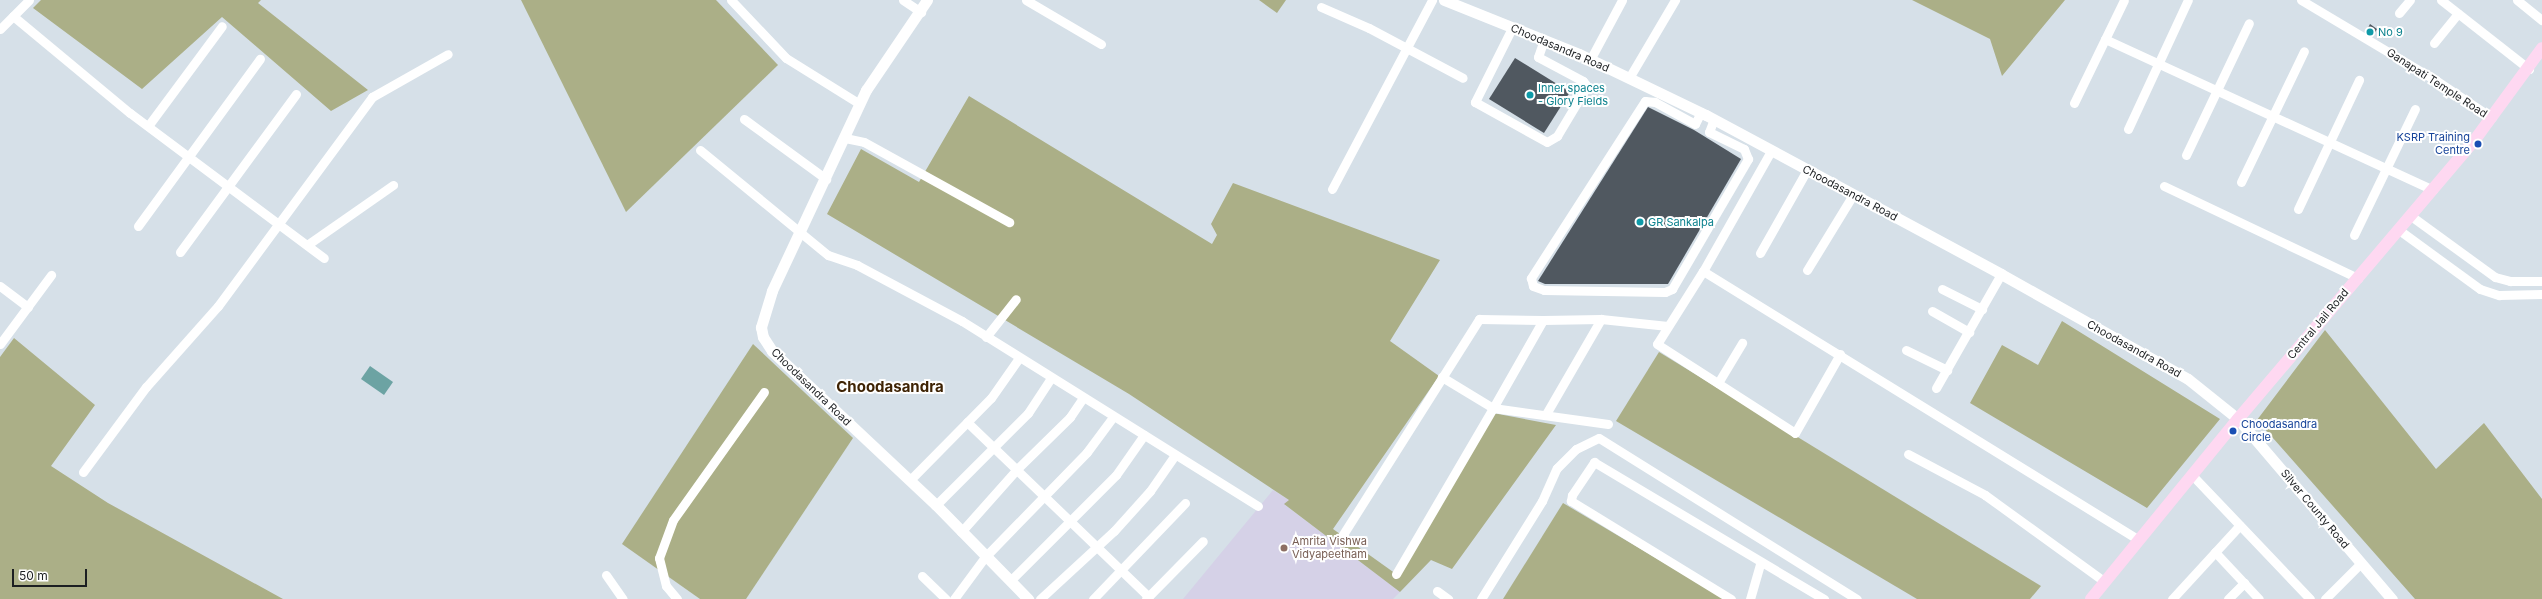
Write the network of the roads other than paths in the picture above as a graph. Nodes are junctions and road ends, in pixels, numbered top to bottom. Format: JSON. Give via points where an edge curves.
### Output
{"nodes":[{"id":1,"x":29,"y":0,"type":"edge"},
{"id":2,"x":731,"y":0,"type":"edge"},
{"id":3,"x":903,"y":0,"type":"edge"},
{"id":4,"x":927,"y":0,"type":"edge"},
{"id":5,"x":1026,"y":0,"type":"edge"},
{"id":6,"x":1432,"y":0,"type":"edge"},
{"id":7,"x":1444,"y":0,"type":"edge"},
{"id":8,"x":1622,"y":0,"type":"edge"},
{"id":9,"x":1675,"y":0,"type":"edge"},
{"id":10,"x":2124,"y":0,"type":"edge"},
{"id":11,"x":2188,"y":0,"type":"edge"},
{"id":12,"x":2301,"y":0,"type":"edge"},
{"id":13,"x":2410,"y":0,"type":"edge"},
{"id":14,"x":2441,"y":0,"type":"edge"},
{"id":15,"x":2517,"y":0,"type":"edge"},
{"id":16,"x":1321,"y":7,"type":"dead end"},
{"id":17,"x":921,"y":12,"type":"junction"},
{"id":18,"x":2399,"y":13,"type":"dead end"},
{"id":19,"x":2458,"y":13,"type":"junction"},
{"id":20,"x":13,"y":16,"type":"junction"},
{"id":21,"x":2542,"y":20,"type":"edge"},
{"id":22,"x":2249,"y":23,"type":"dead end"},
{"id":23,"x":222,"y":26,"type":"dead end"},
{"id":24,"x":1512,"y":28,"type":"junction"},
{"id":25,"x":0,"y":29,"type":"edge"},
{"id":26,"x":2105,"y":39,"type":"junction"},
{"id":27,"x":1544,"y":40,"type":"junction"},
{"id":28,"x":2434,"y":43,"type":"dead end"},
{"id":29,"x":1101,"y":44,"type":"dead end"},
{"id":30,"x":1407,"y":48,"type":"junction"},
{"id":31,"x":2542,"y":48,"type":"edge"},
{"id":32,"x":2304,"y":51,"type":"dead end"},
{"id":33,"x":448,"y":54,"type":"dead end"},
{"id":34,"x":260,"y":59,"type":"dead end"},
{"id":35,"x":1590,"y":60,"type":"junction"},
{"id":36,"x":2159,"y":62,"type":"junction"},
{"id":37,"x":2529,"y":69,"type":"junction"},
{"id":38,"x":1463,"y":78,"type":"dead end"},
{"id":39,"x":1629,"y":78,"type":"junction"},
{"id":40,"x":2359,"y":80,"type":"dead end"},
{"id":41,"x":2218,"y":89,"type":"junction"},
{"id":42,"x":296,"y":94,"type":"dead end"},
{"id":43,"x":2074,"y":103,"type":"dead end"},
{"id":44,"x":860,"y":104,"type":"junction"},
{"id":45,"x":2415,"y":109,"type":"dead end"},
{"id":46,"x":1701,"y":112,"type":"junction"},
{"id":47,"x":2274,"y":116,"type":"junction"},
{"id":48,"x":744,"y":118,"type":"dead end"},
{"id":49,"x":2492,"y":118,"type":"junction"},
{"id":50,"x":1714,"y":120,"type":"junction"},
{"id":51,"x":1695,"y":124,"type":"junction"},
{"id":52,"x":148,"y":126,"type":"junction"},
{"id":53,"x":2128,"y":129,"type":"dead end"},
{"id":54,"x":1709,"y":132,"type":"junction"},
{"id":55,"x":845,"y":138,"type":"junction"},
{"id":56,"x":2328,"y":141,"type":"junction"},
{"id":57,"x":700,"y":150,"type":"dead end"},
{"id":58,"x":1771,"y":151,"type":"junction"},
{"id":59,"x":2186,"y":155,"type":"dead end"},
{"id":60,"x":188,"y":157,"type":"junction"},
{"id":61,"x":2387,"y":169,"type":"junction"},
{"id":62,"x":1807,"y":170,"type":"junction"},
{"id":63,"x":826,"y":179,"type":"junction"},
{"id":64,"x":2241,"y":182,"type":"dead end"},
{"id":65,"x":393,"y":185,"type":"dead end"},
{"id":66,"x":228,"y":186,"type":"junction"},
{"id":67,"x":2164,"y":186,"type":"dead end"},
{"id":68,"x":1332,"y":189,"type":"dead end"},
{"id":69,"x":2433,"y":190,"type":"junction"},
{"id":70,"x":1853,"y":195,"type":"junction"},
{"id":71,"x":2298,"y":209,"type":"dead end"},
{"id":72,"x":2411,"y":216,"type":"junction"},
{"id":73,"x":1009,"y":222,"type":"dead end"},
{"id":74,"x":279,"y":224,"type":"junction"},
{"id":75,"x":138,"y":226,"type":"dead end"},
{"id":76,"x":2399,"y":230,"type":"junction"},
{"id":77,"x":799,"y":234,"type":"junction"},
{"id":78,"x":2354,"y":234,"type":"dead end"},
{"id":79,"x":306,"y":245,"type":"junction"},
{"id":80,"x":180,"y":252,"type":"dead end"},
{"id":81,"x":1760,"y":253,"type":"dead end"},
{"id":82,"x":324,"y":258,"type":"dead end"},
{"id":83,"x":1807,"y":270,"type":"dead end"},
{"id":84,"x":1703,"y":271,"type":"junction"},
{"id":85,"x":2001,"y":274,"type":"junction"},
{"id":86,"x":51,"y":275,"type":"dead end"},
{"id":87,"x":2495,"y":277,"type":"junction"},
{"id":88,"x":2358,"y":278,"type":"junction"},
{"id":89,"x":2542,"y":281,"type":"edge"},
{"id":90,"x":0,"y":286,"type":"edge"},
{"id":91,"x":1942,"y":289,"type":"dead end"},
{"id":92,"x":2490,"y":292,"type":"junction"},
{"id":93,"x":2542,"y":294,"type":"edge"},
{"id":94,"x":1016,"y":299,"type":"dead end"},
{"id":95,"x":28,"y":306,"type":"junction"},
{"id":96,"x":1982,"y":309,"type":"junction"},
{"id":97,"x":1932,"y":311,"type":"dead end"},
{"id":98,"x":1601,"y":319,"type":"junction"},
{"id":99,"x":1543,"y":320,"type":"junction"},
{"id":100,"x":1668,"y":326,"type":"junction"},
{"id":101,"x":1969,"y":332,"type":"junction"},
{"id":102,"x":986,"y":337,"type":"junction"},
{"id":103,"x":1742,"y":343,"type":"dead end"},
{"id":104,"x":0,"y":344,"type":"edge"},
{"id":105,"x":1906,"y":350,"type":"dead end"},
{"id":106,"x":1840,"y":354,"type":"junction"},
{"id":107,"x":1019,"y":358,"type":"junction"},
{"id":108,"x":1947,"y":370,"type":"junction"},
{"id":109,"x":1442,"y":377,"type":"junction"},
{"id":110,"x":1051,"y":378,"type":"junction"},
{"id":111,"x":1718,"y":383,"type":"junction"},
{"id":112,"x":1936,"y":388,"type":"dead end"},
{"id":113,"x":764,"y":392,"type":"dead end"},
{"id":114,"x":1083,"y":398,"type":"junction"},
{"id":115,"x":1493,"y":408,"type":"junction"},
{"id":116,"x":1546,"y":414,"type":"junction"},
{"id":117,"x":1113,"y":416,"type":"junction"},
{"id":118,"x":2238,"y":419,"type":"junction"},
{"id":119,"x":967,"y":422,"type":"junction"},
{"id":120,"x":1608,"y":424,"type":"dead end"},
{"id":121,"x":1144,"y":435,"type":"junction"},
{"id":122,"x":994,"y":447,"type":"junction"},
{"id":123,"x":1908,"y":454,"type":"dead end"},
{"id":124,"x":1175,"y":455,"type":"junction"},
{"id":125,"x":1018,"y":468,"type":"junction"},
{"id":126,"x":83,"y":472,"type":"dead end"},
{"id":127,"x":2192,"y":475,"type":"junction"},
{"id":128,"x":910,"y":480,"type":"junction"},
{"id":129,"x":1044,"y":493,"type":"junction"},
{"id":130,"x":1185,"y":503,"type":"dead end"},
{"id":131,"x":936,"y":505,"type":"junction"},
{"id":132,"x":1258,"y":506,"type":"dead end"},
{"id":133,"x":1072,"y":520,"type":"junction"},
{"id":134,"x":2240,"y":525,"type":"junction"},
{"id":135,"x":961,"y":532,"type":"junction"},
{"id":136,"x":1342,"y":536,"type":"dead end"},
{"id":137,"x":2139,"y":540,"type":"junction"},
{"id":138,"x":1203,"y":541,"type":"dead end"},
{"id":139,"x":1097,"y":546,"type":"junction"},
{"id":140,"x":2215,"y":552,"type":"junction"},
{"id":141,"x":985,"y":557,"type":"junction"},
{"id":142,"x":1760,"y":563,"type":"junction"},
{"id":143,"x":2361,"y":563,"type":"junction"},
{"id":144,"x":1122,"y":569,"type":"junction"},
{"id":145,"x":1396,"y":574,"type":"dead end"},
{"id":146,"x":606,"y":575,"type":"dead end"},
{"id":147,"x":922,"y":576,"type":"dead end"},
{"id":148,"x":1010,"y":581,"type":"junction"},
{"id":149,"x":2105,"y":582,"type":"junction"},
{"id":150,"x":2244,"y":583,"type":"junction"},
{"id":151,"x":1437,"y":591,"type":"dead end"},
{"id":152,"x":1147,"y":598,"type":"edge"},
{"id":153,"x":623,"y":599,"type":"edge"},
{"id":154,"x":677,"y":599,"type":"edge"},
{"id":155,"x":946,"y":599,"type":"edge"},
{"id":156,"x":954,"y":599,"type":"edge"},
{"id":157,"x":1028,"y":599,"type":"edge"},
{"id":158,"x":1040,"y":599,"type":"edge"},
{"id":159,"x":1093,"y":599,"type":"edge"},
{"id":160,"x":1448,"y":599,"type":"edge"},
{"id":161,"x":1481,"y":599,"type":"edge"},
{"id":162,"x":1731,"y":599,"type":"edge"},
{"id":163,"x":1750,"y":599,"type":"edge"},
{"id":164,"x":1824,"y":599,"type":"edge"},
{"id":165,"x":1856,"y":599,"type":"edge"},
{"id":166,"x":2091,"y":599,"type":"edge"},
{"id":167,"x":2172,"y":599,"type":"edge"},
{"id":168,"x":2228,"y":599,"type":"edge"},
{"id":169,"x":2259,"y":599,"type":"edge"},
{"id":170,"x":2310,"y":599,"type":"edge"},
{"id":171,"x":2325,"y":599,"type":"edge"},
{"id":172,"x":2392,"y":599,"type":"edge"}],
"edges":[{"from":1,"to":20,"type":"street"},
{"from":2,"to":44,"type":"street","via":[[786,58]]},
{"from":3,"to":17,"type":"street"},
{"from":4,"to":17,"type":"street","name":"Choodasandra Road"},
{"from":5,"to":29,"type":"street"},
{"from":6,"to":30,"type":"street"},
{"from":7,"to":24,"type":"street","name":"Choodasandra Road"},
{"from":8,"to":35,"type":"street"},
{"from":9,"to":39,"type":"street"},
{"from":10,"to":26,"type":"street"},
{"from":11,"to":36,"type":"street"},
{"from":12,"to":49,"type":"street","name":"Ganapati Temple Road","via":[[2437,81]]},
{"from":13,"to":18,"type":"street"},
{"from":14,"to":19,"type":"street"},
{"from":15,"to":21,"type":"street"},
{"from":16,"to":30,"type":"street"},
{"from":17,"to":44,"type":"street","name":"Choodasandra Road","via":[[866,90]]},
{"from":19,"to":28,"type":"street"},
{"from":19,"to":37,"type":"street"},
{"from":20,"to":25,"type":"street"},
{"from":20,"to":52,"type":"street"},
{"from":22,"to":41,"type":"street"},
{"from":23,"to":52,"type":"street"},
{"from":24,"to":27,"type":"street","name":"Choodasandra Road"},
{"from":24,"to":27,"type":"street","via":[[1475,102],[1547,142],[1557,136],[1587,86],[1583,81],[1538,56]]},
{"from":26,"to":36,"type":"street"},
{"from":26,"to":43,"type":"street"},
{"from":27,"to":35,"type":"street","name":"Choodasandra Road"},
{"from":30,"to":38,"type":"street"},
{"from":30,"to":68,"type":"street"},
{"from":31,"to":37,"type":"main road","name":"Central Jail Road"},
{"from":32,"to":47,"type":"street"},
{"from":33,"to":74,"type":"street","via":[[372,97]]},
{"from":34,"to":60,"type":"street"},
{"from":35,"to":39,"type":"street","name":"Choodasandra Road"},
{"from":36,"to":41,"type":"street"},
{"from":36,"to":53,"type":"street"},
{"from":37,"to":49,"type":"main road","name":"Central Jail Road"},
{"from":39,"to":46,"type":"street","name":"Choodasandra Road"},
{"from":40,"to":56,"type":"street"},
{"from":41,"to":47,"type":"street"},
{"from":41,"to":59,"type":"street"},
{"from":42,"to":66,"type":"street"},
{"from":44,"to":55,"type":"street","name":"Choodasandra Road"},
{"from":45,"to":61,"type":"street"},
{"from":46,"to":50,"type":"street","name":"Choodasandra Road"},
{"from":46,"to":51,"type":"street"},
{"from":47,"to":56,"type":"street"},
{"from":47,"to":64,"type":"street"},
{"from":48,"to":63,"type":"street"},
{"from":49,"to":69,"type":"main road","name":"Central Jail Road"},
{"from":50,"to":54,"type":"street"},
{"from":50,"to":58,"type":"street","name":"Choodasandra Road"},
{"from":51,"to":54,"type":"street"},
{"from":51,"to":54,"type":"street","via":[[1655,102],[1646,101],[1531,278],[1533,286],[1566,291],[1665,292],[1672,289],[1748,159],[1744,149]]},
{"from":52,"to":60,"type":"street"},
{"from":55,"to":63,"type":"street","name":"Choodasandra Road"},
{"from":55,"to":73,"type":"street","via":[[864,142]]},
{"from":56,"to":61,"type":"street"},
{"from":56,"to":71,"type":"street"},
{"from":57,"to":77,"type":"street"},
{"from":58,"to":62,"type":"street","name":"Choodasandra Road"},
{"from":58,"to":84,"type":"street"},
{"from":60,"to":66,"type":"street"},
{"from":60,"to":75,"type":"street"},
{"from":61,"to":69,"type":"street"},
{"from":61,"to":78,"type":"street"},
{"from":62,"to":70,"type":"street","name":"Choodasandra Road"},
{"from":62,"to":81,"type":"street"},
{"from":63,"to":77,"type":"street","name":"Choodasandra Road"},
{"from":65,"to":79,"type":"street"},
{"from":66,"to":74,"type":"street"},
{"from":66,"to":80,"type":"street"},
{"from":67,"to":88,"type":"street"},
{"from":69,"to":72,"type":"main road","name":"Central Jail Road"},
{"from":70,"to":83,"type":"street"},
{"from":70,"to":85,"type":"street","name":"Choodasandra Road"},
{"from":72,"to":76,"type":"main road","name":"Central Jail Road"},
{"from":72,"to":87,"type":"street"},
{"from":74,"to":79,"type":"street"},
{"from":74,"to":126,"type":"street","via":[[218,306],[146,387]]},
{"from":76,"to":88,"type":"main road","name":"Central Jail Road"},
{"from":76,"to":92,"type":"street","via":[[2480,289]]},
{"from":77,"to":102,"type":"street","via":[[828,254],[891,282]]},
{"from":77,"to":128,"type":"street","name":"Choodasandra Road","via":[[772,291],[761,327],[763,337],[772,351]]},
{"from":79,"to":82,"type":"street"},
{"from":84,"to":100,"type":"street"},
{"from":84,"to":106,"type":"street"},
{"from":85,"to":96,"type":"street"},
{"from":85,"to":118,"type":"street","name":"Choodasandra Road","via":[[2188,379]]},
{"from":86,"to":95,"type":"street"},
{"from":87,"to":89,"type":"street","via":[[2510,281]]},
{"from":87,"to":92,"type":"street"},
{"from":88,"to":118,"type":"main road","name":"Central Jail Road"},
{"from":90,"to":95,"type":"street"},
{"from":91,"to":96,"type":"street"},
{"from":92,"to":93,"type":"street","via":[[2499,295]]},
{"from":94,"to":102,"type":"street"},
{"from":95,"to":104,"type":"street"},
{"from":96,"to":101,"type":"street"},
{"from":97,"to":101,"type":"street"},
{"from":98,"to":99,"type":"street"},
{"from":98,"to":100,"type":"street"},
{"from":98,"to":116,"type":"street"},
{"from":99,"to":109,"type":"street","via":[[1479,319]]},
{"from":99,"to":115,"type":"street"},
{"from":100,"to":111,"type":"street","via":[[1658,344]]},
{"from":101,"to":108,"type":"street"},
{"from":102,"to":107,"type":"street"},
{"from":103,"to":111,"type":"street"},
{"from":105,"to":108,"type":"street"},
{"from":106,"to":111,"type":"street","via":[[1795,433]]},
{"from":106,"to":137,"type":"street"},
{"from":107,"to":110,"type":"street"},
{"from":107,"to":119,"type":"street","via":[[991,398]]},
{"from":108,"to":112,"type":"street"},
{"from":109,"to":115,"type":"street"},
{"from":109,"to":136,"type":"street"},
{"from":110,"to":114,"type":"street"},
{"from":110,"to":122,"type":"street","via":[[1028,413]]},
{"from":113,"to":154,"type":"street","via":[[673,520],[659,558],[666,586]]},
{"from":114,"to":117,"type":"street"},
{"from":114,"to":125,"type":"street","via":[[1056,432]]},
{"from":115,"to":116,"type":"street"},
{"from":115,"to":145,"type":"street"},
{"from":116,"to":120,"type":"street"},
{"from":117,"to":121,"type":"street"},
{"from":117,"to":129,"type":"street","via":[[1087,452]]},
{"from":118,"to":127,"type":"main road","name":"Central Jail Road"},
{"from":118,"to":143,"type":"street","name":"Silver County Road"},
{"from":119,"to":122,"type":"street"},
{"from":119,"to":128,"type":"street"},
{"from":121,"to":124,"type":"street"},
{"from":121,"to":133,"type":"street","via":[[1128,461]]},
{"from":122,"to":125,"type":"street"},
{"from":122,"to":131,"type":"street"},
{"from":123,"to":149,"type":"street","via":[[1985,496]]},
{"from":124,"to":132,"type":"street"},
{"from":124,"to":139,"type":"street","via":[[1150,491]]},
{"from":125,"to":129,"type":"street"},
{"from":125,"to":135,"type":"street"},
{"from":127,"to":134,"type":"street"},
{"from":127,"to":137,"type":"main road","name":"Central Jail Road"},
{"from":128,"to":131,"type":"street","name":"Choodasandra Road"},
{"from":129,"to":133,"type":"street"},
{"from":129,"to":141,"type":"street"},
{"from":130,"to":144,"type":"street"},
{"from":131,"to":135,"type":"street","name":"Choodasandra Road"},
{"from":133,"to":139,"type":"street"},
{"from":133,"to":148,"type":"street"},
{"from":134,"to":140,"type":"street"},
{"from":134,"to":170,"type":"street"},
{"from":135,"to":141,"type":"street","name":"Choodasandra Road"},
{"from":137,"to":149,"type":"main road","name":"Central Jail Road"},
{"from":138,"to":152,"type":"street"},
{"from":139,"to":144,"type":"street"},
{"from":139,"to":158,"type":"street"},
{"from":140,"to":150,"type":"street"},
{"from":140,"to":167,"type":"street"},
{"from":141,"to":148,"type":"street","name":"Choodasandra Road"},
{"from":141,"to":156,"type":"street"},
{"from":142,"to":162,"type":"street","via":[[1594,462],[1571,501]]},
{"from":142,"to":163,"type":"street"},
{"from":142,"to":164,"type":"street"},
{"from":143,"to":171,"type":"street"},
{"from":143,"to":172,"type":"street","name":"Silver County Road"},
{"from":144,"to":152,"type":"street"},
{"from":144,"to":159,"type":"street"},
{"from":146,"to":153,"type":"street"},
{"from":147,"to":155,"type":"street"},
{"from":148,"to":157,"type":"street","name":"Choodasandra Road"},
{"from":149,"to":166,"type":"main road","name":"Central Jail Road"},
{"from":150,"to":168,"type":"street"},
{"from":150,"to":169,"type":"street"},
{"from":151,"to":160,"type":"street"},
{"from":161,"to":165,"type":"street","via":[[1542,501],[1557,468],[1576,449],[1599,438]]}]}
